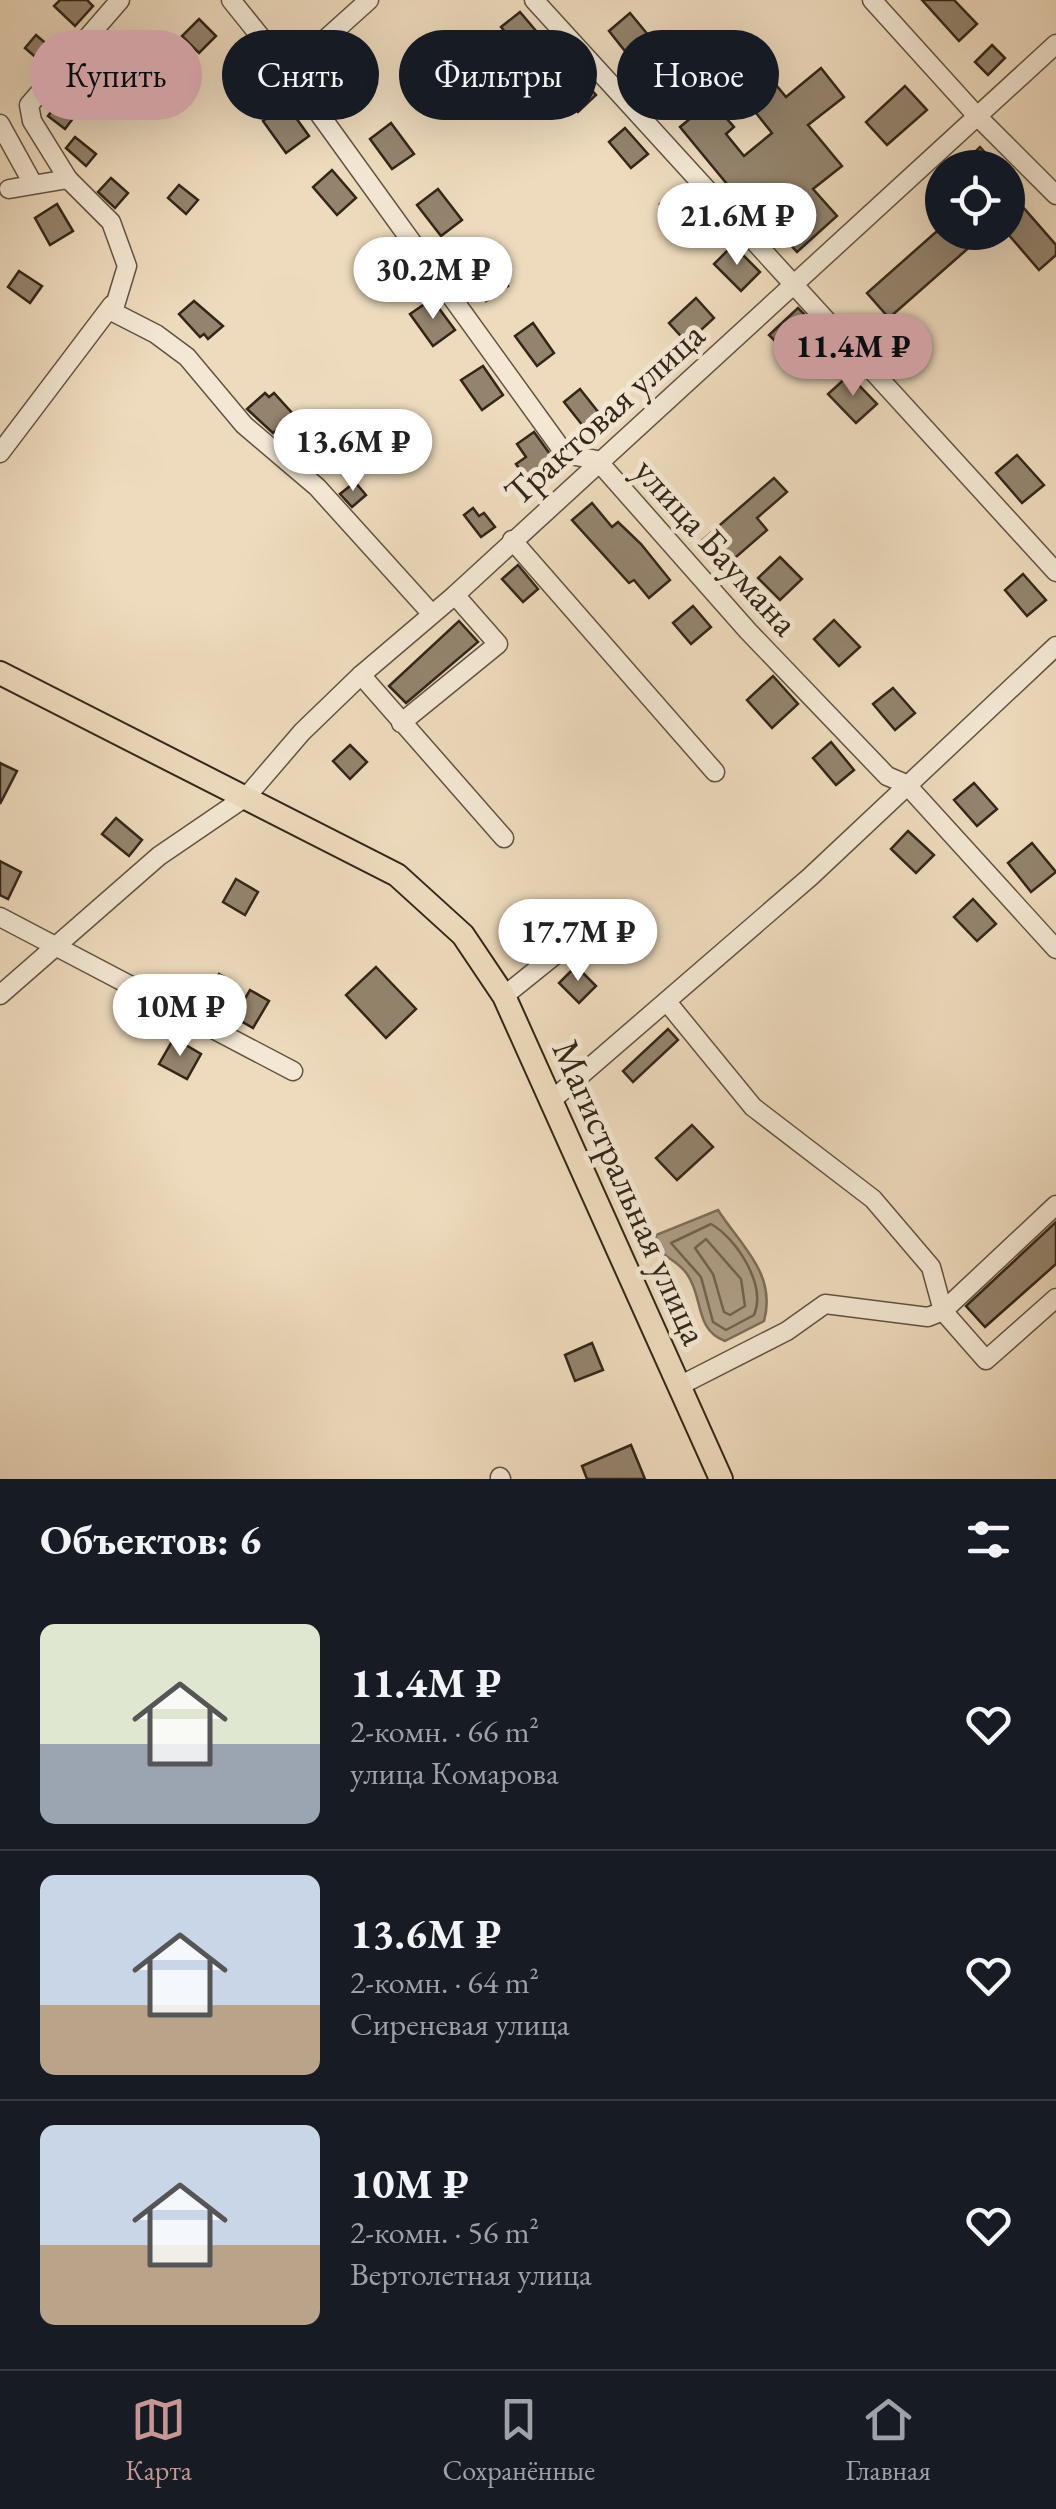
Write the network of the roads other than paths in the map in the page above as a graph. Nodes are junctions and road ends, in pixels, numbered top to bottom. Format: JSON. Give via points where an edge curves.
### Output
{"nodes":[{"id":1,"x":120,"y":0,"type":"edge"},
{"id":2,"x":231,"y":0,"type":"edge"},
{"id":3,"x":370,"y":0,"type":"edge"},
{"id":4,"x":534,"y":0,"type":"edge"},
{"id":5,"x":872,"y":0,"type":"edge"},
{"id":6,"x":255,"y":30,"type":"edge"},
{"id":7,"x":336,"y":30,"type":"edge"},
{"id":8,"x":1056,"y":44,"type":"edge"},
{"id":9,"x":976,"y":116,"type":"junction"},
{"id":10,"x":324,"y":120,"type":"edge"},
{"id":11,"x":0,"y":124,"type":"edge"},
{"id":12,"x":68,"y":180,"type":"junction"},
{"id":13,"x":32,"y":182,"type":"junction"},
{"id":14,"x":3,"y":193,"type":"edge"},
{"id":15,"x":1056,"y":195,"type":"edge"},
{"id":16,"x":794,"y":286,"type":"junction"},
{"id":17,"x":112,"y":305,"type":"junction"},
{"id":18,"x":0,"y":453,"type":"edge"},
{"id":19,"x":598,"y":460,"type":"junction"},
{"id":20,"x":512,"y":540,"type":"junction"},
{"id":21,"x":1056,"y":572,"type":"edge"},
{"id":22,"x":455,"y":595,"type":"junction"},
{"id":23,"x":431,"y":614,"type":"junction"},
{"id":24,"x":1056,"y":646,"type":"edge"},
{"id":25,"x":0,"y":673,"type":"edge"},
{"id":26,"x":360,"y":675,"type":"junction"},
{"id":27,"x":400,"y":723,"type":"junction"},
{"id":28,"x":715,"y":772,"type":"dead end"},
{"id":29,"x":906,"y":784,"type":"junction"},
{"id":30,"x":247,"y":796,"type":"junction"},
{"id":31,"x":504,"y":838,"type":"dead end"},
{"id":32,"x":0,"y":917,"type":"edge"},
{"id":33,"x":581,"y":934,"type":"dead end"},
{"id":34,"x":57,"y":947,"type":"junction"},
{"id":35,"x":1056,"y":950,"type":"edge"},
{"id":36,"x":0,"y":995,"type":"edge"},
{"id":37,"x":504,"y":996,"type":"junction"},
{"id":38,"x":667,"y":1002,"type":"junction"},
{"id":39,"x":293,"y":1072,"type":"dead end"},
{"id":40,"x":552,"y":1100,"type":"junction"},
{"id":41,"x":1056,"y":1205,"type":"edge"},
{"id":42,"x":1056,"y":1298,"type":"edge"},
{"id":43,"x":943,"y":1311,"type":"junction"},
{"id":44,"x":679,"y":1386,"type":"junction"},
{"id":45,"x":720,"y":1479,"type":"edge"}],
"edges":[{"from":1,"to":12,"type":"street","via":[[29,105]]},
{"from":2,"to":6,"type":"street","name":"улица Баумана"},
{"from":3,"to":7,"type":"street"},
{"from":4,"to":16,"type":"street"},
{"from":5,"to":9,"type":"street"},
{"from":8,"to":9,"type":"street","name":"Трактовая улица"},
{"from":9,"to":15,"type":"street"},
{"from":9,"to":16,"type":"street","name":"Трактовая улица"},
{"from":10,"to":19,"type":"street","name":"улица Баумана","via":[[565,454]]},
{"from":11,"to":13,"type":"street"},
{"from":12,"to":13,"type":"street"},
{"from":12,"to":17,"type":"street","via":[[111,222],[127,266]]},
{"from":13,"to":14,"type":"street"},
{"from":16,"to":19,"type":"street","name":"Трактовая улица"},
{"from":16,"to":21,"type":"street"},
{"from":17,"to":18,"type":"street"},
{"from":17,"to":23,"type":"street","via":[[119,319],[188,357],[244,425],[318,488]]},
{"from":19,"to":20,"type":"street","name":"Трактовая улица"},
{"from":19,"to":29,"type":"street","name":"улица Баумана","via":[[748,631],[887,776]]},
{"from":20,"to":22,"type":"street","name":"Трактовая улица"},
{"from":20,"to":28,"type":"street"},
{"from":22,"to":23,"type":"street","name":"Трактовая улица"},
{"from":22,"to":27,"type":"street","via":[[498,644]]},
{"from":23,"to":26,"type":"street","name":"Трактовая улица"},
{"from":24,"to":29,"type":"street"},
{"from":25,"to":30,"type":"main road","name":"Магистральная улица"},
{"from":26,"to":27,"type":"street"},
{"from":26,"to":30,"type":"street","name":"Трактовая улица"},
{"from":27,"to":31,"type":"street"},
{"from":29,"to":35,"type":"street","name":"улица Баумана"},
{"from":29,"to":38,"type":"street"},
{"from":30,"to":34,"type":"street","name":"Трактовая улица","via":[[160,856]]},
{"from":30,"to":37,"type":"main road","name":"Магистральная улица","via":[[408,883],[463,935]]},
{"from":32,"to":34,"type":"street"},
{"from":33,"to":37,"type":"street"},
{"from":34,"to":36,"type":"street","name":"Трактовая улица"},
{"from":34,"to":39,"type":"street"},
{"from":37,"to":40,"type":"main road","name":"Магистральная улица"},
{"from":38,"to":40,"type":"street"},
{"from":38,"to":43,"type":"street","via":[[753,1107],[873,1199],[931,1267]]},
{"from":40,"to":44,"type":"main road","name":"Магистральная улица"},
{"from":41,"to":43,"type":"street"},
{"from":42,"to":43,"type":"street","via":[[986,1360]]},
{"from":43,"to":44,"type":"street","via":[[928,1316],[826,1304]]},
{"from":44,"to":45,"type":"main road","name":"Магистральная улица"}]}
